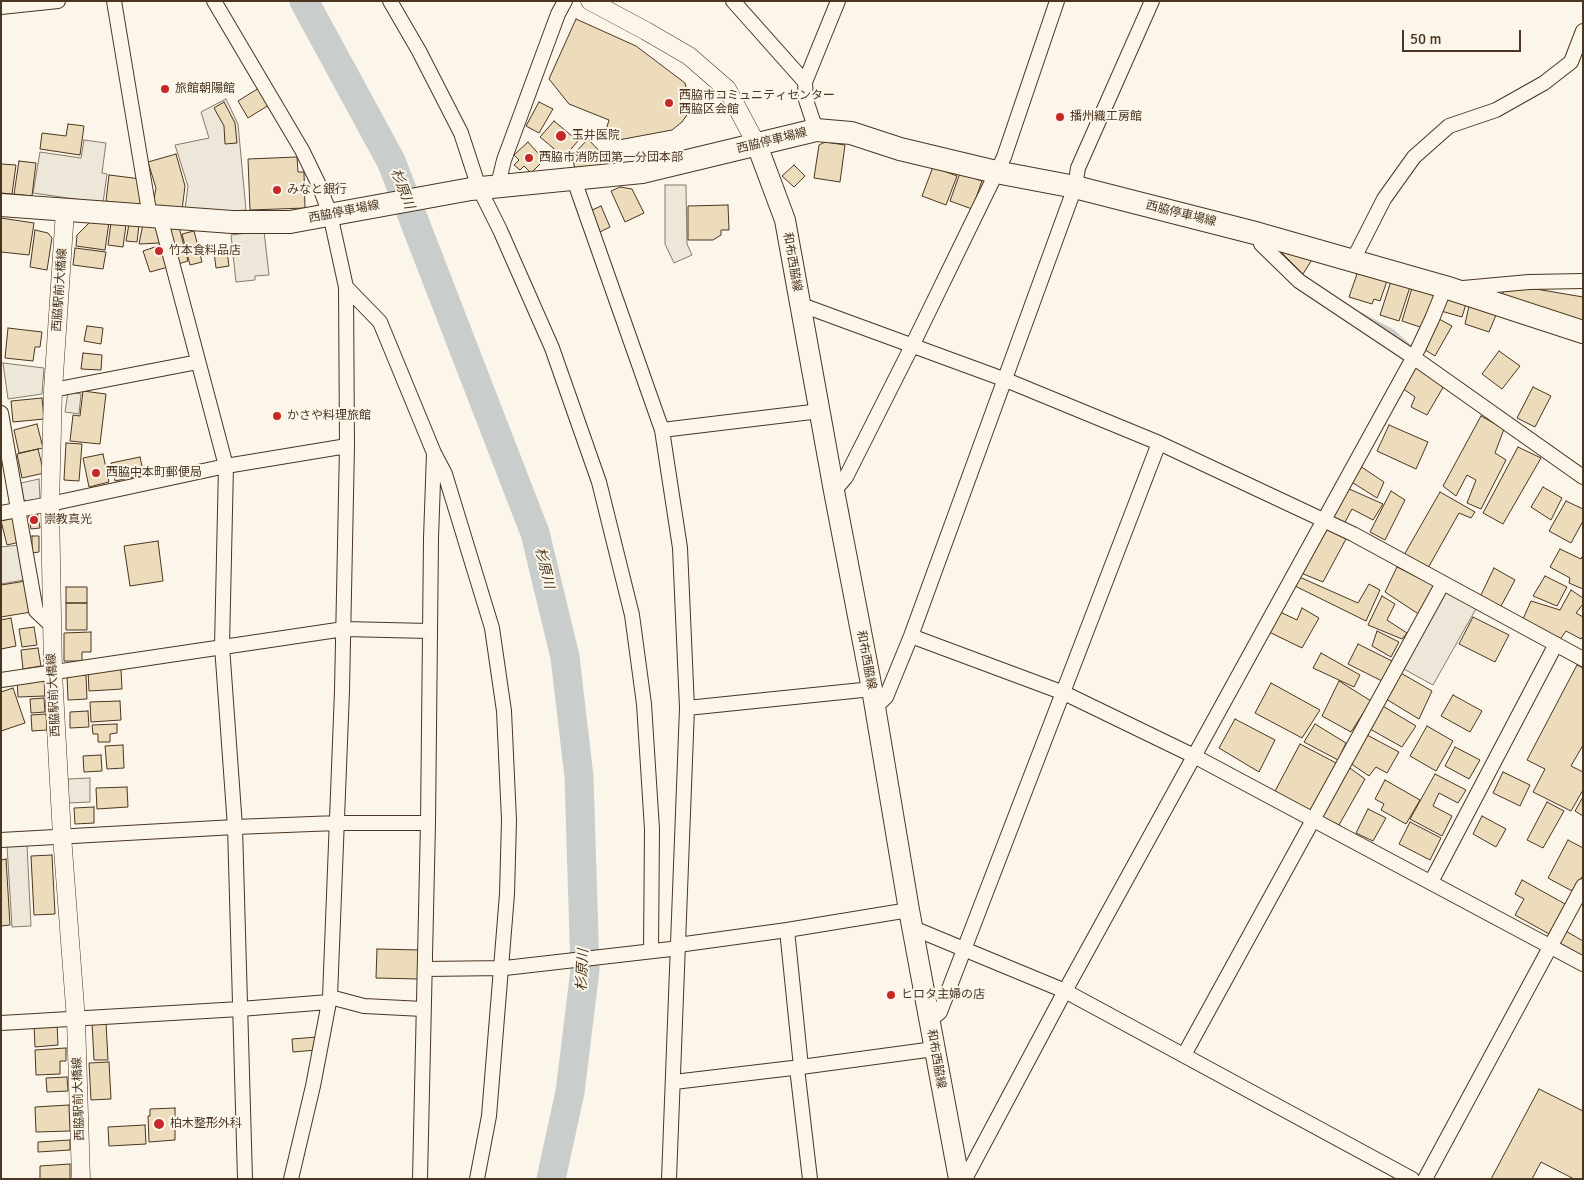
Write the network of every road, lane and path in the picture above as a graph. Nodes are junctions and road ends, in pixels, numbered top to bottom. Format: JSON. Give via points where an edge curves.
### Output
{"nodes":[{"id":1,"x":58,"y":1,"type":"edge"},
{"id":2,"x":114,"y":1,"type":"edge"},
{"id":3,"x":214,"y":1,"type":"edge"},
{"id":4,"x":390,"y":1,"type":"edge"},
{"id":5,"x":565,"y":1,"type":"edge"},
{"id":6,"x":590,"y":1,"type":"edge"},
{"id":7,"x":733,"y":1,"type":"edge"},
{"id":8,"x":838,"y":1,"type":"edge"},
{"id":9,"x":1057,"y":1,"type":"edge"},
{"id":10,"x":1152,"y":1,"type":"edge"},
{"id":11,"x":1,"y":7,"type":"edge"},
{"id":12,"x":1583,"y":31,"type":"edge"},
{"id":13,"x":805,"y":82,"type":"junction"},
{"id":14,"x":816,"y":130,"type":"junction"},
{"id":15,"x":757,"y":145,"type":"junction"},
{"id":16,"x":996,"y":172,"type":"junction"},
{"id":17,"x":574,"y":180,"type":"junction"},
{"id":18,"x":1075,"y":187,"type":"junction"},
{"id":19,"x":483,"y":188,"type":"junction"},
{"id":20,"x":1,"y":205,"type":"edge"},
{"id":21,"x":65,"y":211,"type":"junction"},
{"id":22,"x":337,"y":212,"type":"junction"},
{"id":23,"x":155,"y":217,"type":"junction"},
{"id":24,"x":1259,"y":234,"type":"junction"},
{"id":25,"x":1353,"y":260,"type":"junction"},
{"id":26,"x":1583,"y":281,"type":"edge"},
{"id":27,"x":346,"y":287,"type":"junction"},
{"id":28,"x":1449,"y":288,"type":"junction"},
{"id":29,"x":799,"y":304,"type":"junction"},
{"id":30,"x":1583,"y":332,"type":"edge"},
{"id":31,"x":912,"y":346,"type":"junction"},
{"id":32,"x":1415,"y":353,"type":"junction"},
{"id":33,"x":198,"y":362,"type":"junction"},
{"id":34,"x":1006,"y":380,"type":"junction"},
{"id":35,"x":53,"y":390,"type":"junction"},
{"id":36,"x":820,"y":411,"type":"junction"},
{"id":37,"x":1,"y":413,"type":"edge"},
{"id":38,"x":662,"y":430,"type":"junction"},
{"id":39,"x":1159,"y":443,"type":"junction"},
{"id":40,"x":346,"y":446,"type":"junction"},
{"id":41,"x":434,"y":453,"type":"junction"},
{"id":42,"x":226,"y":466,"type":"junction"},
{"id":43,"x":1583,"y":477,"type":"edge"},
{"id":44,"x":834,"y":491,"type":"junction"},
{"id":45,"x":50,"y":504,"type":"junction"},
{"id":46,"x":18,"y":509,"type":"junction"},
{"id":47,"x":1,"y":513,"type":"edge"},
{"id":48,"x":1322,"y":520,"type":"junction"},
{"id":49,"x":1443,"y":583,"type":"junction"},
{"id":50,"x":52,"y":626,"type":"junction"},
{"id":51,"x":344,"y":630,"type":"junction"},
{"id":52,"x":429,"y":631,"type":"junction"},
{"id":53,"x":912,"y":636,"type":"junction"},
{"id":54,"x":1556,"y":644,"type":"junction"},
{"id":55,"x":222,"y":646,"type":"junction"},
{"id":56,"x":1583,"y":659,"type":"edge"},
{"id":57,"x":53,"y":673,"type":"junction"},
{"id":58,"x":1,"y":680,"type":"edge"},
{"id":59,"x":1064,"y":693,"type":"junction"},
{"id":60,"x":873,"y":698,"type":"junction"},
{"id":61,"x":687,"y":708,"type":"junction"},
{"id":62,"x":1194,"y":756,"type":"junction"},
{"id":63,"x":1312,"y":820,"type":"junction"},
{"id":64,"x":337,"y":823,"type":"junction"},
{"id":65,"x":428,"y":823,"type":"junction"},
{"id":66,"x":235,"y":827,"type":"junction"},
{"id":67,"x":62,"y":836,"type":"junction"},
{"id":68,"x":1,"y":840,"type":"edge"},
{"id":69,"x":1431,"y":882,"type":"junction"},
{"id":70,"x":1583,"y":886,"type":"edge"},
{"id":71,"x":910,"y":919,"type":"junction"},
{"id":72,"x":787,"y":930,"type":"junction"},
{"id":73,"x":678,"y":946,"type":"junction"},
{"id":74,"x":1550,"y":946,"type":"junction"},
{"id":75,"x":964,"y":949,"type":"junction"},
{"id":76,"x":648,"y":952,"type":"junction"},
{"id":77,"x":1583,"y":964,"type":"edge"},
{"id":78,"x":503,"y":968,"type":"junction"},
{"id":79,"x":425,"y":969,"type":"junction"},
{"id":80,"x":1065,"y":991,"type":"junction"},
{"id":81,"x":329,"y":999,"type":"junction"},
{"id":82,"x":423,"y":1009,"type":"junction"},
{"id":83,"x":240,"y":1010,"type":"junction"},
{"id":84,"x":76,"y":1020,"type":"junction"},
{"id":85,"x":929,"y":1021,"type":"junction"},
{"id":86,"x":1,"y":1023,"type":"edge"},
{"id":87,"x":934,"y":1049,"type":"junction"},
{"id":88,"x":1184,"y":1055,"type":"junction"},
{"id":89,"x":799,"y":1067,"type":"junction"},
{"id":90,"x":674,"y":1082,"type":"junction"},
{"id":91,"x":81,"y":1179,"type":"edge"},
{"id":92,"x":245,"y":1179,"type":"edge"},
{"id":93,"x":291,"y":1179,"type":"edge"},
{"id":94,"x":420,"y":1179,"type":"edge"},
{"id":95,"x":477,"y":1179,"type":"edge"},
{"id":96,"x":669,"y":1179,"type":"edge"},
{"id":97,"x":810,"y":1179,"type":"edge"},
{"id":98,"x":959,"y":1179,"type":"edge"},
{"id":99,"x":965,"y":1179,"type":"edge"},
{"id":100,"x":1412,"y":1179,"type":"edge"},
{"id":101,"x":1425,"y":1179,"type":"edge"}],
"edges":[{"from":1,"to":11,"type":"street"},
{"from":2,"to":23,"type":"street"},
{"from":3,"to":22,"type":"street"},
{"from":4,"to":19,"type":"street","via":[[461,133]]},
{"from":5,"to":19,"type":"street","via":[[504,160]]},
{"from":6,"to":15,"type":"street","via":[[689,56],[727,90]]},
{"from":7,"to":13,"type":"street"},
{"from":8,"to":13,"type":"street"},
{"from":9,"to":16,"type":"street"},
{"from":10,"to":18,"type":"street","via":[[1078,168]]},
{"from":12,"to":25,"type":"street","via":[[1571,62],[1544,83],[1496,110],[1449,126],[1414,157],[1384,199]]},
{"from":13,"to":14,"type":"street","via":[[806,100]]},
{"from":14,"to":15,"type":"main road","name":"西脇停車場線"},
{"from":14,"to":16,"type":"main road","name":"西脇停車場線","via":[[851,133],[900,149]]},
{"from":15,"to":17,"type":"main road","name":"西脇停車場線","via":[[642,172]]},
{"from":15,"to":29,"type":"main road","name":"和布西脇線","via":[[785,220]]},
{"from":16,"to":18,"type":"main road","name":"西脇停車場線"},
{"from":16,"to":31,"type":"street"},
{"from":17,"to":19,"type":"main road","name":"西脇停車場線"},
{"from":17,"to":38,"type":"street"},
{"from":18,"to":24,"type":"main road","name":"西脇停車場線"},
{"from":18,"to":34,"type":"street"},
{"from":19,"to":22,"type":"main road","name":"西脇停車場線"},
{"from":19,"to":76,"type":"street","via":[[552,348],[599,482],[632,615],[644,704],[652,829]]},
{"from":20,"to":21,"type":"main road","name":"西脇停車場線"},
{"from":21,"to":23,"type":"main road","name":"西脇停車場線"},
{"from":21,"to":35,"type":"street","name":"西脇駅前大橋線"},
{"from":22,"to":23,"type":"main road","name":"西脇停車場線","via":[[290,222]]},
{"from":22,"to":27,"type":"street"},
{"from":23,"to":33,"type":"street"},
{"from":24,"to":25,"type":"main road","name":"西脇停車場線"},
{"from":24,"to":32,"type":"street","via":[[1261,244],[1299,281]]},
{"from":25,"to":28,"type":"main road","name":"西脇停車場線"},
{"from":26,"to":28,"type":"street"},
{"from":27,"to":40,"type":"street"},
{"from":27,"to":41,"type":"street","via":[[380,322]]},
{"from":28,"to":30,"type":"main road","name":"西脇停車場線"},
{"from":28,"to":32,"type":"street"},
{"from":29,"to":31,"type":"street"},
{"from":29,"to":36,"type":"main road","name":"和布西脇線"},
{"from":31,"to":34,"type":"street"},
{"from":31,"to":44,"type":"street","via":[[846,477]]},
{"from":32,"to":43,"type":"street"},
{"from":32,"to":48,"type":"street"},
{"from":33,"to":35,"type":"street"},
{"from":33,"to":42,"type":"street"},
{"from":34,"to":39,"type":"street"},
{"from":34,"to":53,"type":"street"},
{"from":35,"to":45,"type":"street","name":"西脇駅前大橋線"},
{"from":36,"to":38,"type":"street"},
{"from":36,"to":44,"type":"main road","name":"和布西脇線"},
{"from":37,"to":46,"type":"street"},
{"from":38,"to":61,"type":"street","via":[[680,548]]},
{"from":39,"to":48,"type":"street"},
{"from":39,"to":59,"type":"street"},
{"from":40,"to":42,"type":"street"},
{"from":40,"to":51,"type":"street"},
{"from":41,"to":52,"type":"street"},
{"from":41,"to":78,"type":"street","via":[[448,483],[492,628],[504,711],[509,820]]},
{"from":42,"to":45,"type":"street"},
{"from":42,"to":55,"type":"street"},
{"from":44,"to":60,"type":"main road","name":"和布西脇線"},
{"from":45,"to":46,"type":"street"},
{"from":45,"to":50,"type":"street","name":"西脇駅前大橋線"},
{"from":46,"to":47,"type":"street"},
{"from":46,"to":50,"type":"street","via":[[36,611]]},
{"from":48,"to":49,"type":"street"},
{"from":48,"to":62,"type":"street"},
{"from":49,"to":54,"type":"street"},
{"from":49,"to":63,"type":"street"},
{"from":50,"to":57,"type":"street","name":"西脇駅前大橋線"},
{"from":51,"to":52,"type":"street"},
{"from":51,"to":55,"type":"street"},
{"from":51,"to":64,"type":"street"},
{"from":52,"to":65,"type":"street"},
{"from":53,"to":59,"type":"street"},
{"from":53,"to":60,"type":"street","via":[[886,697]]},
{"from":54,"to":56,"type":"street"},
{"from":54,"to":69,"type":"street"},
{"from":55,"to":57,"type":"street"},
{"from":55,"to":66,"type":"street"},
{"from":57,"to":58,"type":"street"},
{"from":57,"to":67,"type":"street","name":"西脇駅前大橋線"},
{"from":59,"to":62,"type":"street"},
{"from":59,"to":75,"type":"street"},
{"from":60,"to":61,"type":"street"},
{"from":60,"to":71,"type":"main road","name":"和布西脇線"},
{"from":61,"to":73,"type":"street"},
{"from":62,"to":63,"type":"street"},
{"from":62,"to":80,"type":"street"},
{"from":63,"to":69,"type":"street"},
{"from":63,"to":88,"type":"street"},
{"from":64,"to":65,"type":"street"},
{"from":64,"to":66,"type":"street"},
{"from":64,"to":81,"type":"street"},
{"from":65,"to":79,"type":"street"},
{"from":66,"to":67,"type":"street"},
{"from":66,"to":83,"type":"street"},
{"from":67,"to":68,"type":"street"},
{"from":67,"to":84,"type":"street","name":"西脇駅前大橋線"},
{"from":69,"to":74,"type":"street"},
{"from":70,"to":74,"type":"street"},
{"from":71,"to":72,"type":"street"},
{"from":71,"to":75,"type":"street"},
{"from":71,"to":85,"type":"main road","name":"和布西脇線"},
{"from":72,"to":73,"type":"street"},
{"from":72,"to":89,"type":"street"},
{"from":73,"to":76,"type":"street"},
{"from":73,"to":90,"type":"street"},
{"from":74,"to":77,"type":"street"},
{"from":74,"to":101,"type":"street"},
{"from":75,"to":80,"type":"street"},
{"from":75,"to":85,"type":"street","via":[[940,1012]]},
{"from":76,"to":78,"type":"street"},
{"from":78,"to":79,"type":"street"},
{"from":78,"to":95,"type":"street","via":[[489,1116]]},
{"from":79,"to":82,"type":"street"},
{"from":80,"to":88,"type":"street"},
{"from":80,"to":99,"type":"street"},
{"from":81,"to":82,"type":"street","via":[[364,1006]]},
{"from":81,"to":83,"type":"street"},
{"from":81,"to":93,"type":"street"},
{"from":82,"to":94,"type":"street"},
{"from":83,"to":84,"type":"street"},
{"from":83,"to":92,"type":"street"},
{"from":84,"to":86,"type":"street"},
{"from":84,"to":91,"type":"street","name":"西脇駅前大橋線"},
{"from":85,"to":87,"type":"main road","name":"和布西脇線"},
{"from":87,"to":89,"type":"street"},
{"from":87,"to":98,"type":"main road","name":"和布西脇線"},
{"from":88,"to":100,"type":"street"},
{"from":89,"to":90,"type":"street"},
{"from":89,"to":97,"type":"street"},
{"from":90,"to":96,"type":"street"}]}
